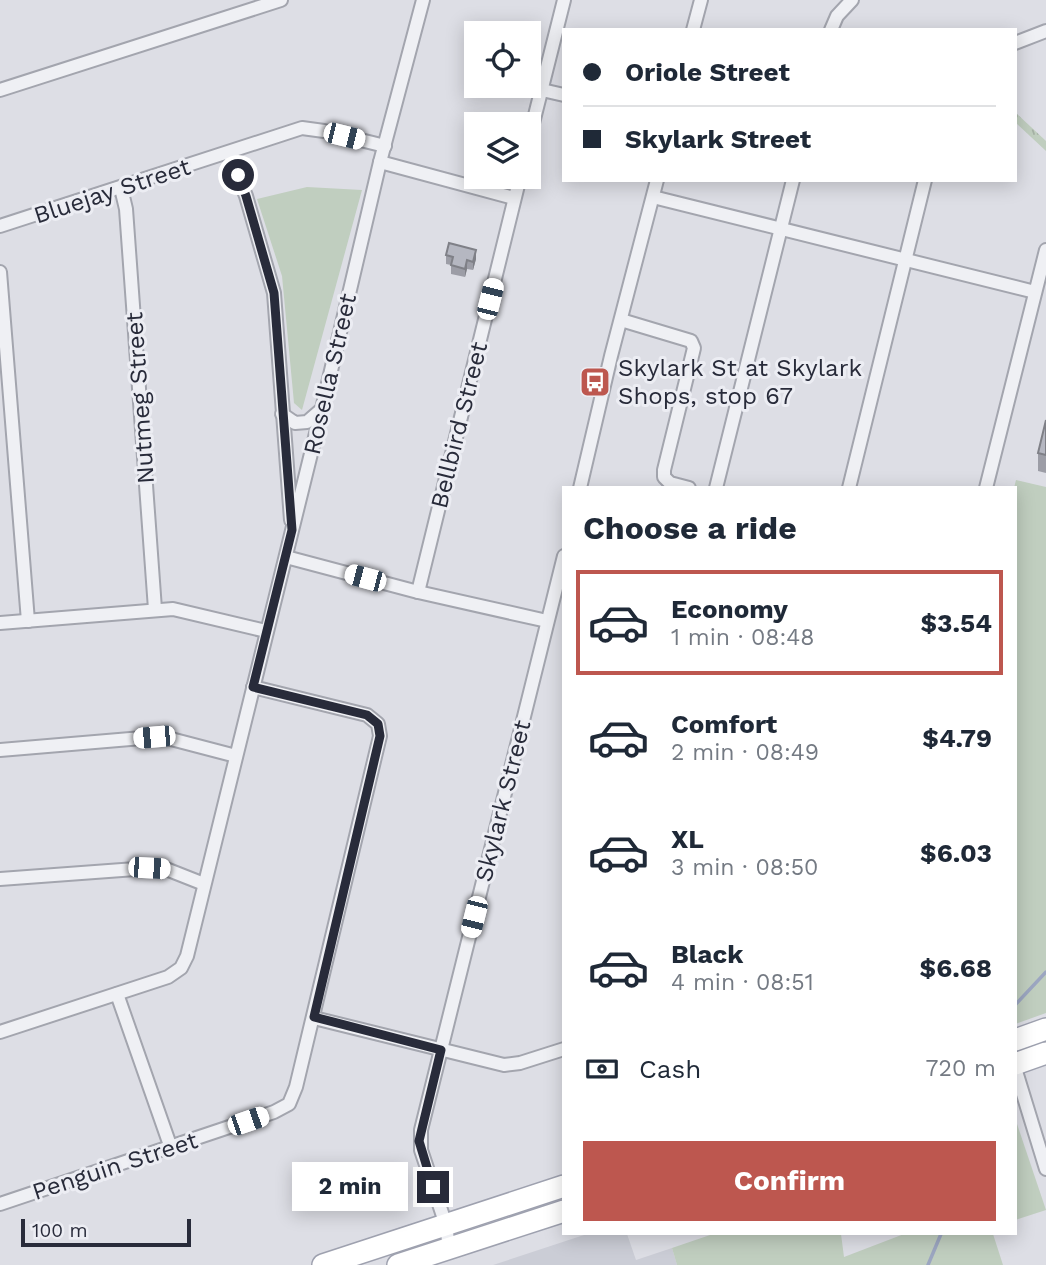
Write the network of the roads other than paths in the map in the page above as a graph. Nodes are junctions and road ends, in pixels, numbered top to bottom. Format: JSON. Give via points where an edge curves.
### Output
{"nodes":[{"id":1,"x":281,"y":0,"type":"edge"},
{"id":2,"x":423,"y":0,"type":"edge"},
{"id":3,"x":564,"y":0,"type":"edge"},
{"id":4,"x":701,"y":0,"type":"edge"},
{"id":5,"x":852,"y":0,"type":"edge"},
{"id":6,"x":694,"y":28,"type":"edge"},
{"id":7,"x":832,"y":28,"type":"edge"},
{"id":8,"x":1046,"y":31,"type":"edge"},
{"id":9,"x":1017,"y":42,"type":"edge"},
{"id":10,"x":0,"y":90,"type":"edge"},
{"id":11,"x":542,"y":90,"type":"junction"},
{"id":12,"x":562,"y":95,"type":"edge"},
{"id":13,"x":536,"y":112,"type":"edge"},
{"id":14,"x":385,"y":146,"type":"junction"},
{"id":15,"x":229,"y":153,"type":"junction"},
{"id":16,"x":380,"y":162,"type":"junction"},
{"id":17,"x":657,"y":182,"type":"edge"},
{"id":18,"x":792,"y":182,"type":"edge"},
{"id":19,"x":925,"y":182,"type":"edge"},
{"id":20,"x":121,"y":188,"type":"junction"},
{"id":21,"x":517,"y":189,"type":"edge"},
{"id":22,"x":653,"y":197,"type":"junction"},
{"id":23,"x":514,"y":198,"type":"junction"},
{"id":24,"x":0,"y":226,"type":"edge"},
{"id":25,"x":780,"y":229,"type":"junction"},
{"id":26,"x":1046,"y":250,"type":"edge"},
{"id":27,"x":905,"y":261,"type":"junction"},
{"id":28,"x":0,"y":272,"type":"edge"},
{"id":29,"x":1035,"y":292,"type":"junction"},
{"id":30,"x":621,"y":320,"type":"junction"},
{"id":31,"x":322,"y":409,"type":"junction"},
{"id":32,"x":282,"y":414,"type":"junction"},
{"id":33,"x":580,"y":486,"type":"edge"},
{"id":34,"x":681,"y":486,"type":"edge"},
{"id":35,"x":716,"y":486,"type":"edge"},
{"id":36,"x":849,"y":486,"type":"edge"},
{"id":37,"x":986,"y":486,"type":"edge"},
{"id":38,"x":292,"y":530,"type":"junction"},
{"id":39,"x":286,"y":556,"type":"junction"},
{"id":40,"x":562,"y":564,"type":"edge"},
{"id":41,"x":418,"y":592,"type":"junction"},
{"id":42,"x":155,"y":609,"type":"junction"},
{"id":43,"x":28,"y":621,"type":"junction"},
{"id":44,"x":547,"y":621,"type":"junction"},
{"id":45,"x":0,"y":623,"type":"edge"},
{"id":46,"x":266,"y":631,"type":"junction"},
{"id":47,"x":253,"y":687,"type":"junction"},
{"id":48,"x":0,"y":750,"type":"edge"},
{"id":49,"x":236,"y":756,"type":"junction"},
{"id":50,"x":0,"y":879,"type":"edge"},
{"id":51,"x":204,"y":884,"type":"junction"},
{"id":52,"x":117,"y":994,"type":"junction"},
{"id":53,"x":314,"y":1017,"type":"junction"},
{"id":54,"x":1046,"y":1029,"type":"edge"},
{"id":55,"x":0,"y":1032,"type":"edge"},
{"id":56,"x":1017,"y":1039,"type":"edge"},
{"id":57,"x":441,"y":1050,"type":"junction"},
{"id":58,"x":562,"y":1050,"type":"edge"},
{"id":59,"x":1046,"y":1053,"type":"edge"},
{"id":60,"x":1017,"y":1065,"type":"edge"},
{"id":61,"x":1017,"y":1073,"type":"edge"},
{"id":62,"x":171,"y":1148,"type":"junction"},
{"id":63,"x":1046,"y":1169,"type":"edge"},
{"id":64,"x":562,"y":1187,"type":"edge"},
{"id":65,"x":0,"y":1204,"type":"edge"},
{"id":66,"x":562,"y":1212,"type":"edge"},
{"id":67,"x":446,"y":1225,"type":"junction"},
{"id":68,"x":449,"y":1248,"type":"junction"},
{"id":69,"x":323,"y":1265,"type":"edge"},
{"id":70,"x":398,"y":1265,"type":"edge"}],
"edges":[{"from":1,"to":10,"type":"street"},
{"from":2,"to":14,"type":"street","name":"Rosella Street"},
{"from":3,"to":11,"type":"street"},
{"from":4,"to":6,"type":"street"},
{"from":5,"to":7,"type":"street"},
{"from":8,"to":9,"type":"street"},
{"from":11,"to":12,"type":"street"},
{"from":11,"to":13,"type":"street"},
{"from":14,"to":15,"type":"street","name":"Bluejay Street","via":[[302,128]]},
{"from":14,"to":16,"type":"street","name":"Rosella Street"},
{"from":15,"to":20,"type":"street","name":"Bluejay Street"},
{"from":15,"to":32,"type":"street","via":[[274,293]]},
{"from":16,"to":23,"type":"street"},
{"from":16,"to":31,"type":"street","name":"Rosella Street"},
{"from":17,"to":22,"type":"street"},
{"from":18,"to":25,"type":"street"},
{"from":19,"to":27,"type":"street"},
{"from":20,"to":24,"type":"street","name":"Bluejay Street"},
{"from":20,"to":42,"type":"street","name":"Nutmeg Street"},
{"from":21,"to":23,"type":"street","name":"Bellbird Street"},
{"from":22,"to":25,"type":"street"},
{"from":22,"to":30,"type":"street"},
{"from":23,"to":41,"type":"street","name":"Bellbird Street"},
{"from":25,"to":27,"type":"street"},
{"from":25,"to":35,"type":"street"},
{"from":26,"to":29,"type":"street"},
{"from":27,"to":29,"type":"street"},
{"from":27,"to":36,"type":"street"},
{"from":28,"to":43,"type":"street"},
{"from":29,"to":37,"type":"street"},
{"from":30,"to":33,"type":"street"},
{"from":30,"to":34,"type":"street","via":[[691,341],[694,348],[664,470],[670,483]]},
{"from":31,"to":32,"type":"street","via":[[307,422],[295,423]]},
{"from":31,"to":38,"type":"street","name":"Rosella Street"},
{"from":32,"to":38,"type":"street"},
{"from":38,"to":39,"type":"street","name":"Rosella Street"},
{"from":39,"to":41,"type":"street"},
{"from":39,"to":46,"type":"street","name":"Rosella Street"},
{"from":40,"to":44,"type":"street","name":"Skylark Street"},
{"from":41,"to":44,"type":"street"},
{"from":42,"to":43,"type":"street"},
{"from":42,"to":46,"type":"street"},
{"from":43,"to":45,"type":"street"},
{"from":44,"to":57,"type":"street","name":"Skylark Street"},
{"from":46,"to":47,"type":"street","name":"Rosella Street"},
{"from":47,"to":49,"type":"street","name":"Rosella Street"},
{"from":47,"to":53,"type":"street","name":"Penguin Street","via":[[367,715],[378,724],[380,736]]},
{"from":48,"to":49,"type":"street","via":[[154,737]]},
{"from":49,"to":51,"type":"street","name":"Rosella Street"},
{"from":50,"to":51,"type":"street","via":[[149,868],[166,869]]},
{"from":51,"to":52,"type":"street","name":"Rosella Street","via":[[181,968]]},
{"from":52,"to":55,"type":"street","name":"Rosella Street"},
{"from":52,"to":62,"type":"street"},
{"from":53,"to":57,"type":"street"},
{"from":53,"to":62,"type":"street","name":"Penguin Street","via":[[289,1104]]},
{"from":54,"to":56,"type":"main road"},
{"from":57,"to":58,"type":"street","via":[[504,1065]]},
{"from":57,"to":67,"type":"street","name":"Skylark Street","via":[[419,1141]]},
{"from":59,"to":60,"type":"main road"},
{"from":61,"to":63,"type":"street"},
{"from":62,"to":65,"type":"street","name":"Penguin Street"},
{"from":64,"to":67,"type":"main road"},
{"from":66,"to":68,"type":"main road"},
{"from":67,"to":68,"type":"street","name":"Skylark Street"},
{"from":67,"to":69,"type":"main road"},
{"from":68,"to":70,"type":"main road"}]}
